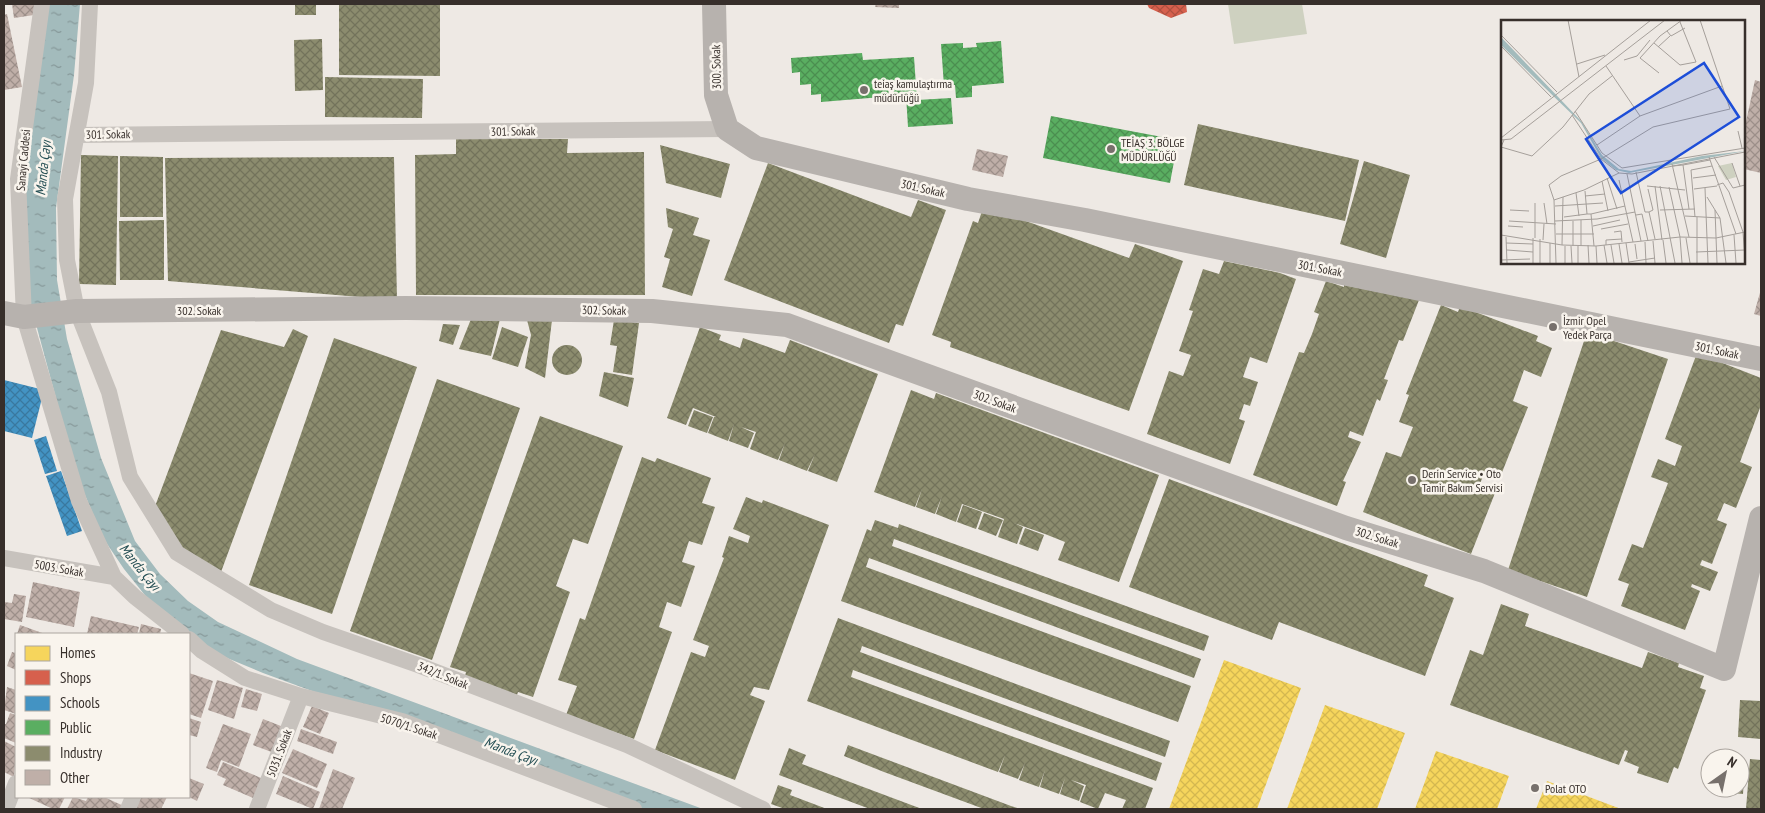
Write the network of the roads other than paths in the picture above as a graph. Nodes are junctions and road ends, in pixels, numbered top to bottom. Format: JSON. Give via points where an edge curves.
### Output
{"nodes":[{"id":1,"x":42,"y":4,"type":"edge"},
{"id":2,"x":90,"y":4,"type":"edge"},
{"id":3,"x":714,"y":4,"type":"edge"},
{"id":4,"x":727,"y":129,"type":"junction"},
{"id":5,"x":78,"y":135,"type":"junction"},
{"id":6,"x":76,"y":311,"type":"junction"},
{"id":7,"x":14,"y":315,"type":"edge"},
{"id":8,"x":1761,"y":359,"type":"edge"},
{"id":9,"x":1761,"y":518,"type":"edge"},
{"id":10,"x":4,"y":558,"type":"edge"},
{"id":11,"x":114,"y":577,"type":"junction"},
{"id":12,"x":177,"y":633,"type":"edge"},
{"id":13,"x":190,"y":643,"type":"edge"},
{"id":14,"x":301,"y":696,"type":"junction"},
{"id":15,"x":15,"y":786,"type":"edge"},
{"id":16,"x":757,"y":808,"type":"edge"},
{"id":17,"x":6,"y":809,"type":"edge"},
{"id":18,"x":257,"y":809,"type":"edge"},
{"id":19,"x":634,"y":809,"type":"edge"}],
"edges":[{"from":1,"to":7,"type":"street","name":"Sanayi Caddesi","via":[[18,180]]},
{"from":2,"to":5,"type":"street","name":"342/1. Sokak","via":[[86,83]]},
{"from":3,"to":4,"type":"street","name":"300. Sokak","via":[[716,95]]},
{"from":4,"to":5,"type":"street","name":"301. Sokak"},
{"from":4,"to":8,"type":"street","name":"301. Sokak","via":[[756,148],[968,198]]},
{"from":5,"to":6,"type":"street","name":"342/1. Sokak","via":[[65,199],[68,260]]},
{"from":6,"to":7,"type":"street"},
{"from":6,"to":9,"type":"street","name":"302. Sokak","via":[[652,310],[787,325],[1346,528],[1484,571],[1724,669]]},
{"from":6,"to":16,"type":"street","name":"342/1. Sokak","via":[[109,392],[130,477],[177,553],[271,610],[627,745]]},
{"from":7,"to":11,"type":"street","via":[[80,501]]},
{"from":10,"to":11,"type":"street","name":"5003. Sokak"},
{"from":11,"to":12,"type":"street","name":"5070/1. Sokak"},
{"from":13,"to":14,"type":"street","name":"5070/1. Sokak","via":[[245,678]]},
{"from":14,"to":18,"type":"street","name":"5031. Sokak"},
{"from":14,"to":19,"type":"street","name":"5070/1. Sokak","via":[[402,721]]},
{"from":15,"to":17,"type":"street"}]}
